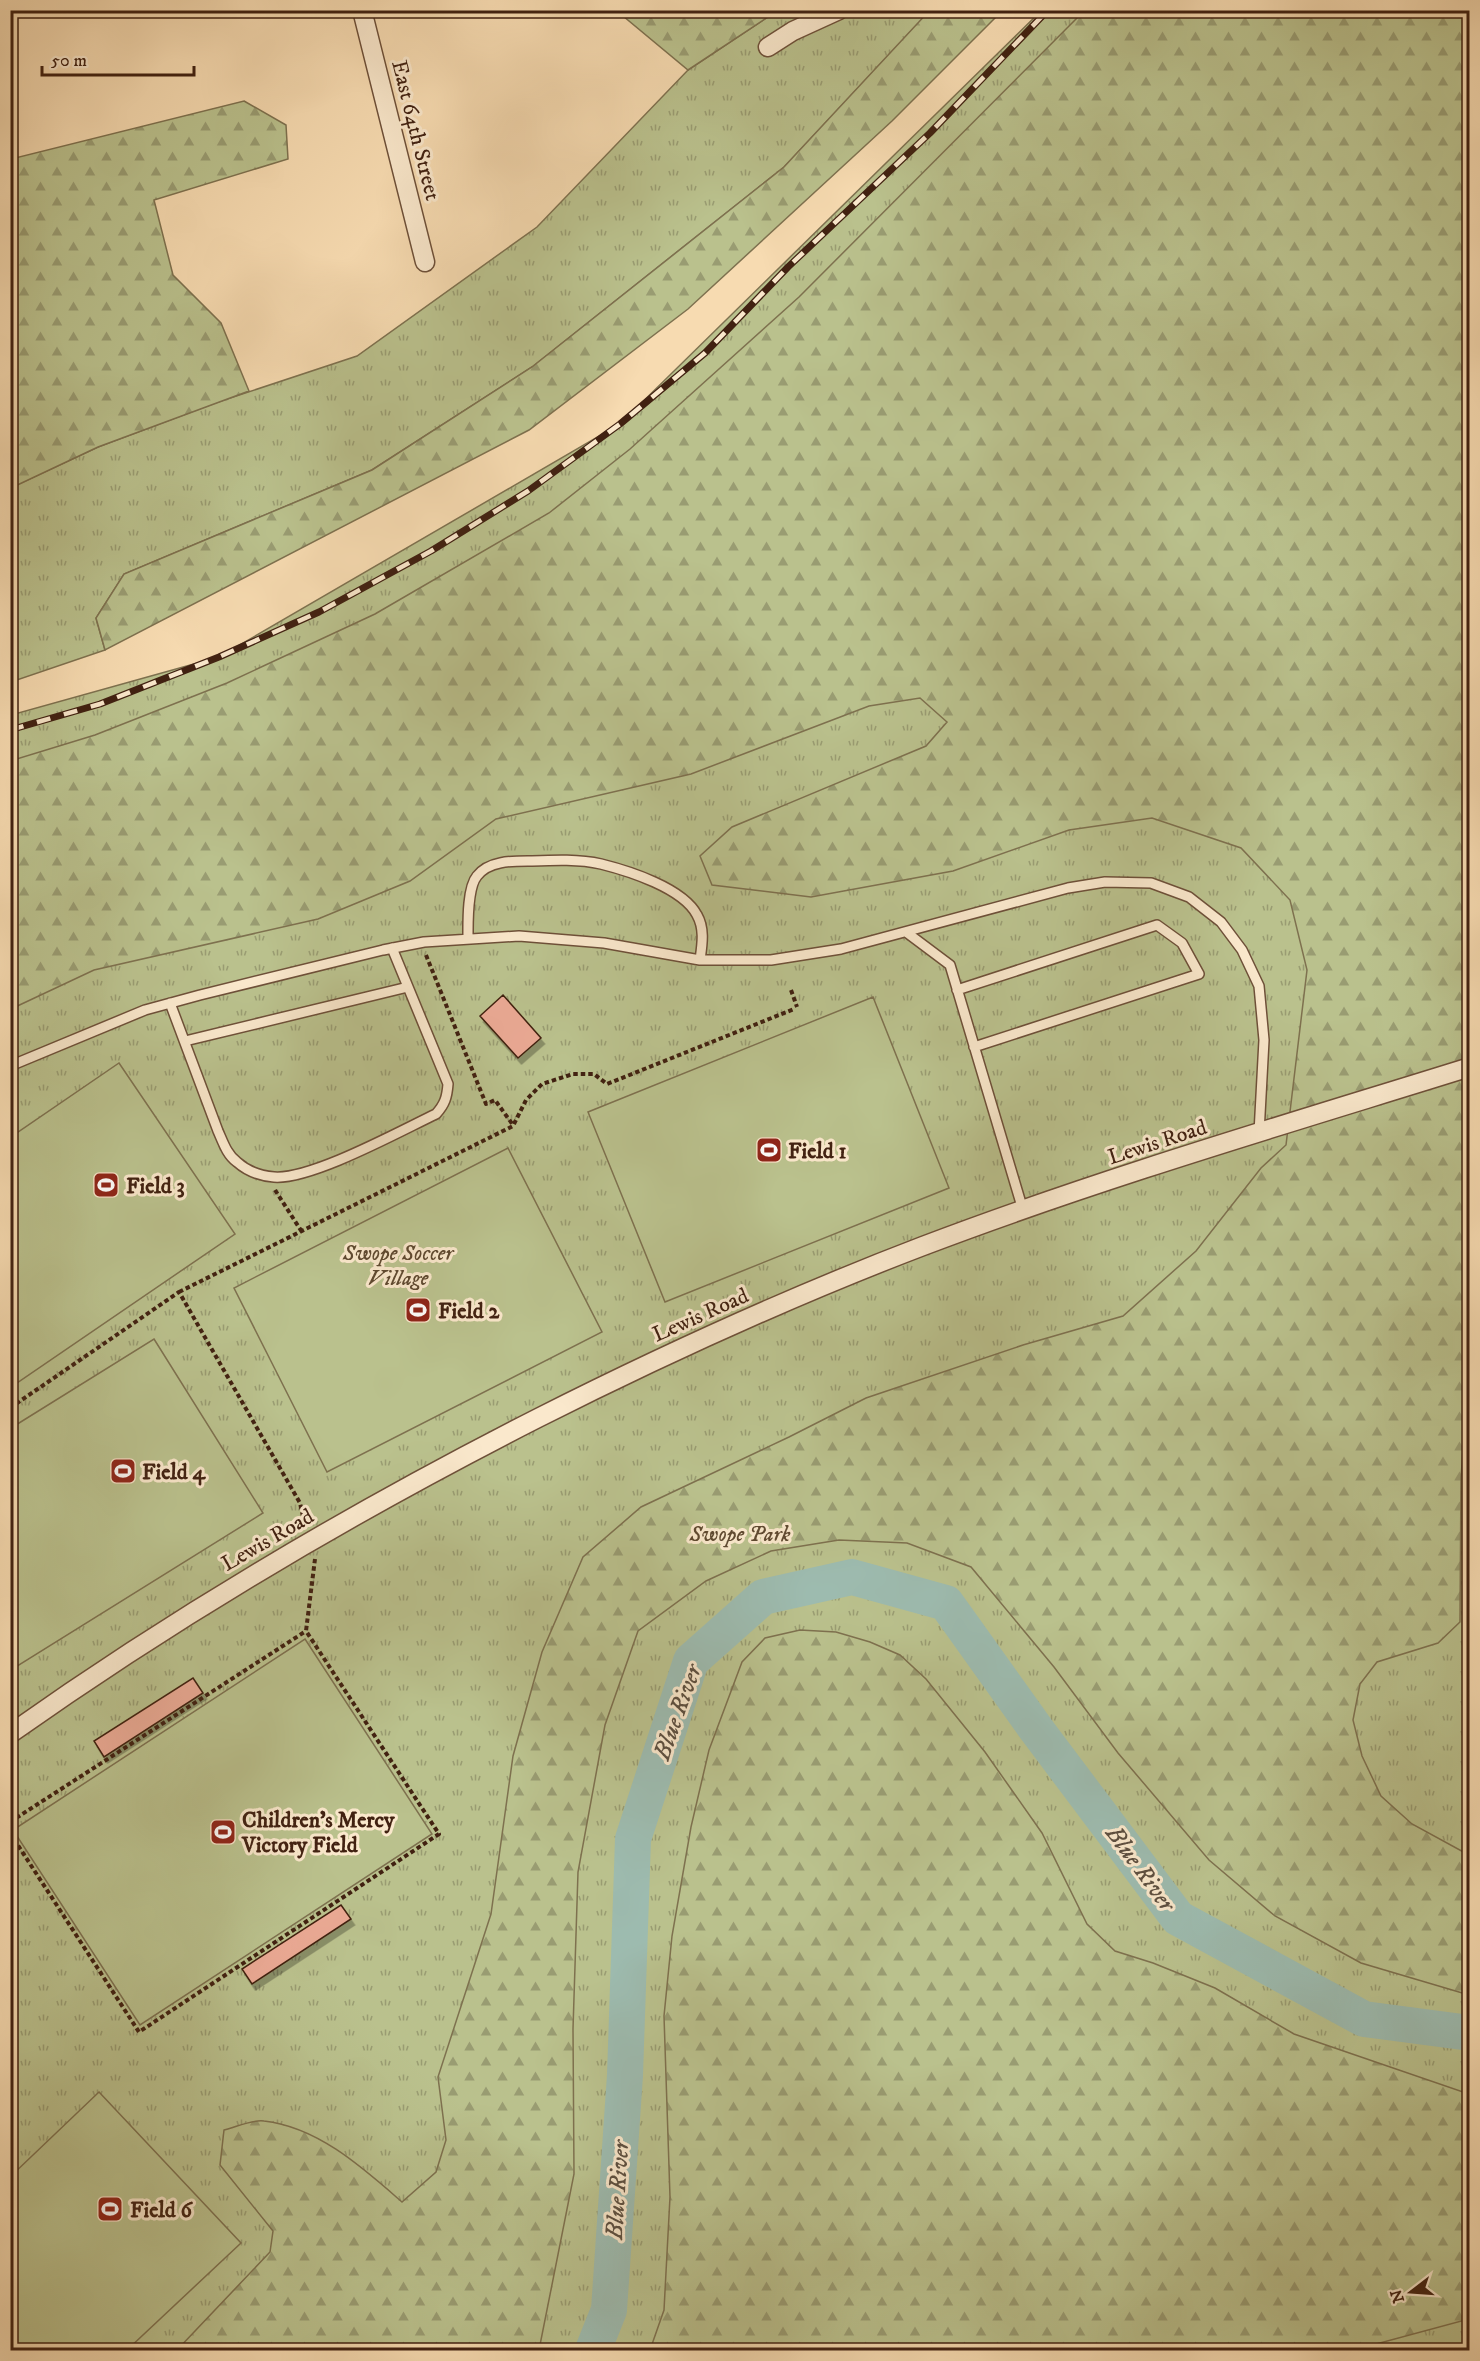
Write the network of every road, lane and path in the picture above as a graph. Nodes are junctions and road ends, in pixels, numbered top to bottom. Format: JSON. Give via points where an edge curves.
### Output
{"nodes":[{"id":1,"x":362,"y":10,"type":"edge"},
{"id":2,"x":840,"y":10,"type":"edge"},
{"id":3,"x":768,"y":47,"type":"dead end"},
{"id":4,"x":425,"y":262,"type":"dead end"},
{"id":5,"x":906,"y":932,"type":"junction"},
{"id":6,"x":468,"y":939,"type":"junction"},
{"id":7,"x":392,"y":948,"type":"junction"},
{"id":8,"x":425,"y":953,"type":"dead end"},
{"id":9,"x":700,"y":960,"type":"junction"},
{"id":10,"x":408,"y":987,"type":"junction"},
{"id":11,"x":791,"y":990,"type":"dead end"},
{"id":12,"x":957,"y":990,"type":"junction"},
{"id":13,"x":170,"y":1003,"type":"junction"},
{"id":14,"x":184,"y":1041,"type":"junction"},
{"id":15,"x":974,"y":1047,"type":"junction"},
{"id":16,"x":10,"y":1066,"type":"edge"},
{"id":17,"x":1470,"y":1067,"type":"edge"},
{"id":18,"x":513,"y":1126,"type":"junction"},
{"id":19,"x":1259,"y":1133,"type":"junction"},
{"id":20,"x":1023,"y":1210,"type":"junction"},
{"id":21,"x":179,"y":1292,"type":"junction"},
{"id":22,"x":10,"y":1408,"type":"edge"},
{"id":23,"x":304,"y":1521,"type":"dead end"},
{"id":24,"x":316,"y":1556,"type":"dead end"},
{"id":25,"x":306,"y":1631,"type":"junction"},
{"id":26,"x":10,"y":1734,"type":"edge"},
{"id":27,"x":10,"y":1822,"type":"edge"},
{"id":28,"x":10,"y":1833,"type":"edge"}],
"edges":[{"from":1,"to":4,"type":"street","name":"East 64th Street"},
{"from":2,"to":3,"type":"street","via":[[792,31]]},
{"from":5,"to":9,"type":"lane","via":[[841,949],[771,960]]},
{"from":5,"to":12,"type":"lane","via":[[950,965]]},
{"from":5,"to":19,"type":"lane","via":[[1068,888],[1105,882],[1151,883],[1189,897],[1221,922],[1242,951],[1259,986],[1264,1040]]},
{"from":6,"to":7,"type":"lane"},
{"from":6,"to":9,"type":"lane","via":[[519,936]]},
{"from":6,"to":9,"type":"lane","via":[[468,911],[475,877],[486,867],[512,861],[568,861],[611,867],[678,895],[698,916],[703,936]]},
{"from":7,"to":10,"type":"lane"},
{"from":7,"to":13,"type":"lane"},
{"from":8,"to":18,"type":"path","via":[[486,1104],[495,1100]]},
{"from":10,"to":14,"type":"lane"},
{"from":10,"to":14,"type":"lane","via":[[448,1084],[443,1106],[436,1114],[292,1176],[261,1175],[235,1161],[227,1151]]},
{"from":11,"to":18,"type":"path","via":[[796,1008],[607,1084],[594,1074],[573,1074],[542,1084],[526,1100]]},
{"from":12,"to":15,"type":"lane"},
{"from":12,"to":15,"type":"lane","via":[[1157,925],[1182,943],[1199,974]]},
{"from":13,"to":14,"type":"lane"},
{"from":13,"to":16,"type":"lane"},
{"from":15,"to":20,"type":"lane"},
{"from":17,"to":19,"type":"street","name":"Lewis Road"},
{"from":18,"to":21,"type":"path"},
{"from":19,"to":20,"type":"street","name":"Lewis Road"},
{"from":20,"to":26,"type":"street","name":"Lewis Road","via":[[922,1246],[660,1357],[433,1471],[197,1608]]},
{"from":21,"to":22,"type":"path"},
{"from":21,"to":23,"type":"path","via":[[300,1503]]},
{"from":24,"to":25,"type":"path"},
{"from":25,"to":27,"type":"path"},
{"from":25,"to":28,"type":"path","via":[[439,1834],[139,2032]]}]}
